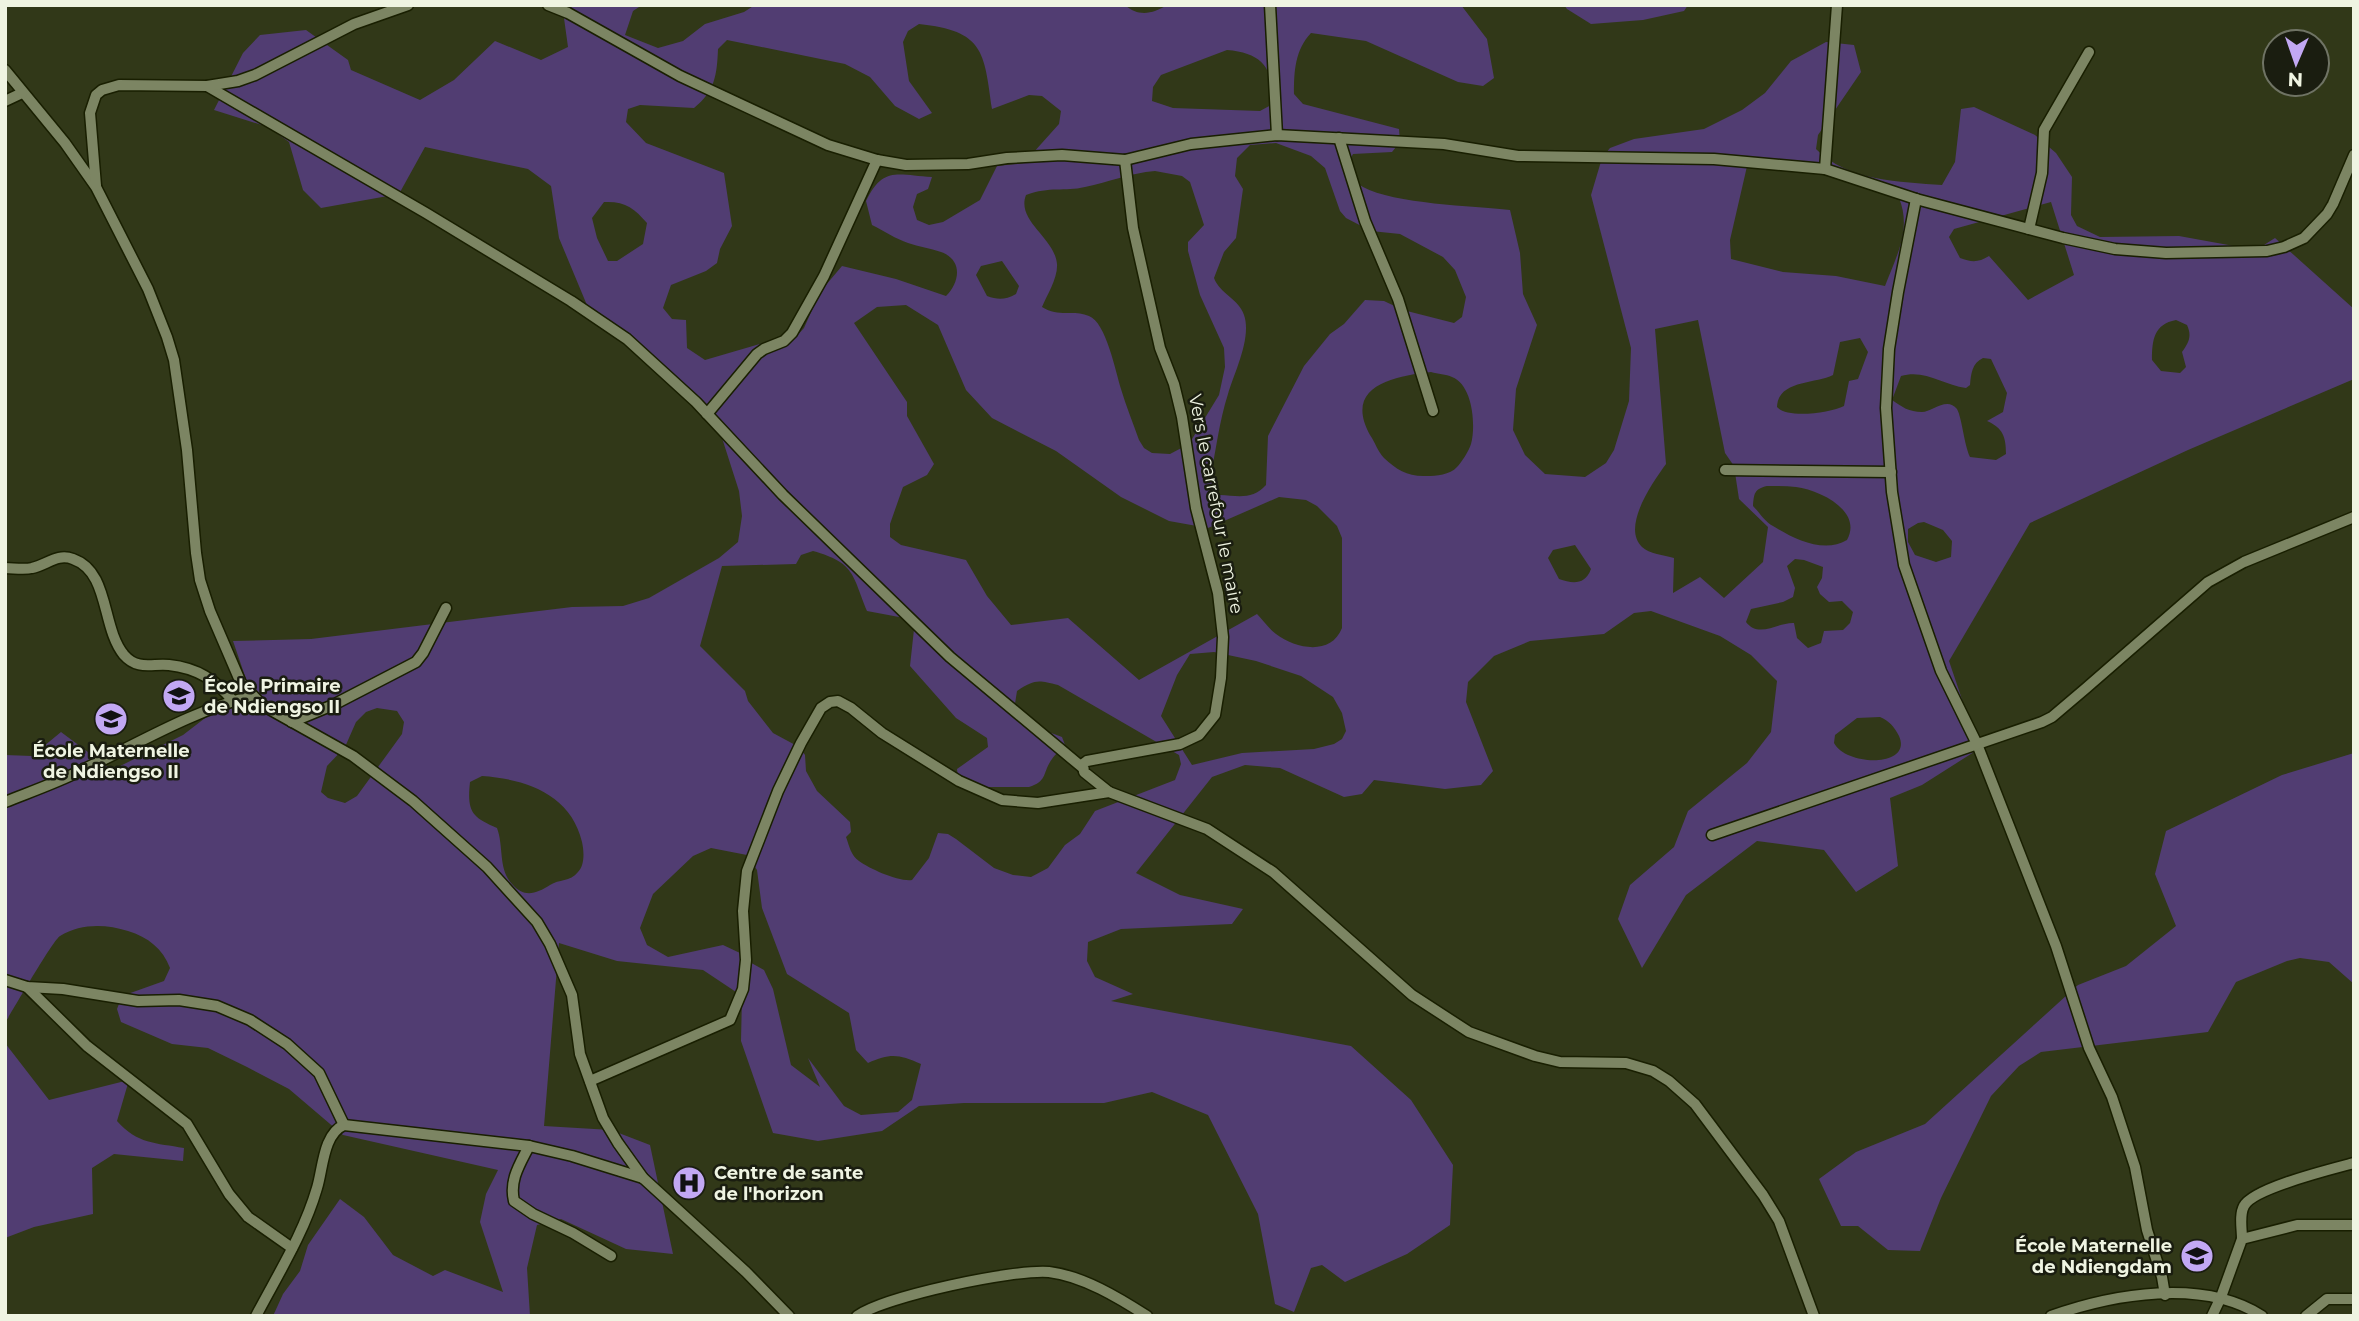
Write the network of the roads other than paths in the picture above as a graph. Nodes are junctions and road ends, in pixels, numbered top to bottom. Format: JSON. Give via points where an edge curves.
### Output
{"nodes":[{"id":1,"x":408,"y":5,"type":"edge"},
{"id":2,"x":548,"y":5,"type":"edge"},
{"id":3,"x":1270,"y":5,"type":"edge"},
{"id":4,"x":1838,"y":5,"type":"edge"},
{"id":5,"x":2089,"y":52,"type":"dead end"},
{"id":6,"x":5,"y":70,"type":"edge"},
{"id":7,"x":207,"y":86,"type":"junction"},
{"id":8,"x":22,"y":93,"type":"junction"},
{"id":9,"x":5,"y":101,"type":"edge"},
{"id":10,"x":1277,"y":135,"type":"junction"},
{"id":11,"x":1339,"y":138,"type":"junction"},
{"id":12,"x":2354,"y":155,"type":"edge"},
{"id":13,"x":877,"y":160,"type":"junction"},
{"id":14,"x":1125,"y":160,"type":"junction"},
{"id":15,"x":1825,"y":169,"type":"junction"},
{"id":16,"x":96,"y":187,"type":"junction"},
{"id":17,"x":1916,"y":199,"type":"junction"},
{"id":18,"x":2029,"y":229,"type":"junction"},
{"id":19,"x":1433,"y":411,"type":"dead end"},
{"id":20,"x":707,"y":414,"type":"junction"},
{"id":21,"x":1725,"y":470,"type":"dead end"},
{"id":22,"x":1891,"y":472,"type":"junction"},
{"id":23,"x":2354,"y":517,"type":"edge"},
{"id":24,"x":5,"y":568,"type":"edge"},
{"id":25,"x":446,"y":608,"type":"dead end"},
{"id":26,"x":252,"y":696,"type":"junction"},
{"id":27,"x":233,"y":701,"type":"junction"},
{"id":28,"x":292,"y":722,"type":"junction"},
{"id":29,"x":1977,"y":744,"type":"junction"},
{"id":30,"x":1083,"y":768,"type":"junction"},
{"id":31,"x":1109,"y":793,"type":"junction"},
{"id":32,"x":5,"y":802,"type":"edge"},
{"id":33,"x":1712,"y":835,"type":"dead end"},
{"id":34,"x":5,"y":980,"type":"edge"},
{"id":35,"x":27,"y":987,"type":"junction"},
{"id":36,"x":590,"y":1081,"type":"junction"},
{"id":37,"x":344,"y":1125,"type":"junction"},
{"id":38,"x":529,"y":1146,"type":"junction"},
{"id":39,"x":2354,"y":1163,"type":"edge"},
{"id":40,"x":643,"y":1178,"type":"junction"},
{"id":41,"x":2354,"y":1225,"type":"edge"},
{"id":42,"x":2242,"y":1239,"type":"junction"},
{"id":43,"x":292,"y":1248,"type":"junction"},
{"id":44,"x":611,"y":1256,"type":"dead end"},
{"id":45,"x":2165,"y":1295,"type":"junction"},
{"id":46,"x":2221,"y":1297,"type":"junction"},
{"id":47,"x":2354,"y":1299,"type":"edge"},
{"id":48,"x":256,"y":1316,"type":"edge"},
{"id":49,"x":789,"y":1316,"type":"edge"},
{"id":50,"x":856,"y":1316,"type":"edge"},
{"id":51,"x":1147,"y":1316,"type":"edge"},
{"id":52,"x":1814,"y":1316,"type":"edge"},
{"id":53,"x":2051,"y":1316,"type":"edge"},
{"id":54,"x":2212,"y":1316,"type":"edge"},
{"id":55,"x":2262,"y":1316,"type":"edge"},
{"id":56,"x":2306,"y":1316,"type":"edge"}],
"edges":[{"from":1,"to":7,"type":"street","via":[[354,24],[255,75]]},
{"from":2,"to":13,"type":"street","via":[[680,76],[828,145]]},
{"from":3,"to":10,"type":"street"},
{"from":4,"to":15,"type":"street"},
{"from":5,"to":18,"type":"street","via":[[2044,130],[2042,173]]},
{"from":6,"to":8,"type":"street"},
{"from":7,"to":16,"type":"street","via":[[119,85],[96,95],[90,113]]},
{"from":7,"to":20,"type":"street","via":[[572,300],[627,339]]},
{"from":8,"to":9,"type":"street"},
{"from":8,"to":16,"type":"street"},
{"from":10,"to":11,"type":"street"},
{"from":10,"to":14,"type":"street","via":[[1191,144]]},
{"from":11,"to":15,"type":"street","via":[[1444,144],[1518,156],[1669,156]]},
{"from":11,"to":19,"type":"street"},
{"from":12,"to":18,"type":"street","via":[[2327,214],[2304,237],[2267,251],[2142,253]]},
{"from":13,"to":14,"type":"street","via":[[928,165],[1062,155]]},
{"from":13,"to":20,"type":"street","via":[[824,276],[792,333],[757,354]]},
{"from":14,"to":30,"type":"street","name":"Vers le carrefour le maire","via":[[1133,228],[1160,348],[1180,406],[1196,508],[1218,593],[1221,678],[1215,715],[1199,735],[1180,744],[1087,761]]},
{"from":15,"to":17,"type":"street"},
{"from":16,"to":26,"type":"street","via":[[149,289],[167,337],[187,450],[201,580],[241,683]]},
{"from":17,"to":18,"type":"street"},
{"from":17,"to":22,"type":"street","via":[[1889,349],[1886,408]]},
{"from":20,"to":30,"type":"street","via":[[783,495],[950,657]]},
{"from":21,"to":22,"type":"street"},
{"from":22,"to":29,"type":"street","via":[[1904,565],[1941,671]]},
{"from":23,"to":29,"type":"street","via":[[2218,575],[2052,717]]},
{"from":24,"to":27,"type":"street","via":[[32,568],[53,558],[72,558],[91,569],[113,638],[126,658],[152,667],[167,664],[202,673]]},
{"from":25,"to":28,"type":"street","via":[[416,662]]},
{"from":26,"to":27,"type":"street"},
{"from":26,"to":28,"type":"street"},
{"from":27,"to":32,"type":"street"},
{"from":28,"to":36,"type":"street","via":[[353,757],[413,801],[487,867],[537,922],[572,995],[580,1054]]},
{"from":29,"to":33,"type":"street"},
{"from":29,"to":45,"type":"street","via":[[2131,1152]]},
{"from":30,"to":31,"type":"street"},
{"from":31,"to":36,"type":"street","via":[[1038,803],[1002,800],[959,781],[851,708],[830,702],[821,708],[801,743],[747,871],[743,989],[730,1020]]},
{"from":31,"to":52,"type":"street","via":[[1208,829],[1273,873],[1412,995],[1469,1032],[1535,1056],[1560,1062],[1626,1063],[1669,1081],[1695,1104],[1763,1195],[1779,1221]]},
{"from":34,"to":35,"type":"street"},
{"from":35,"to":37,"type":"street","via":[[217,1006],[287,1044],[319,1073]]},
{"from":35,"to":43,"type":"street","via":[[87,1046],[187,1124],[248,1217]]},
{"from":36,"to":40,"type":"street","via":[[603,1118]]},
{"from":37,"to":38,"type":"street"},
{"from":37,"to":43,"type":"street","via":[[336,1128],[329,1140],[308,1214]]},
{"from":38,"to":40,"type":"street"},
{"from":38,"to":44,"type":"street","via":[[515,1174],[514,1201]]},
{"from":39,"to":42,"type":"street","via":[[2282,1184],[2250,1199],[2243,1208]]},
{"from":40,"to":49,"type":"street"},
{"from":41,"to":42,"type":"street","via":[[2297,1225]]},
{"from":42,"to":46,"type":"street"},
{"from":43,"to":48,"type":"street"},
{"from":45,"to":46,"type":"street"},
{"from":45,"to":53,"type":"street","via":[[2120,1298]]},
{"from":46,"to":54,"type":"street"},
{"from":46,"to":55,"type":"street"},
{"from":47,"to":56,"type":"street","via":[[2327,1299]]},
{"from":50,"to":51,"type":"street","via":[[878,1305],[992,1277],[1048,1272],[1100,1290]]}]}
